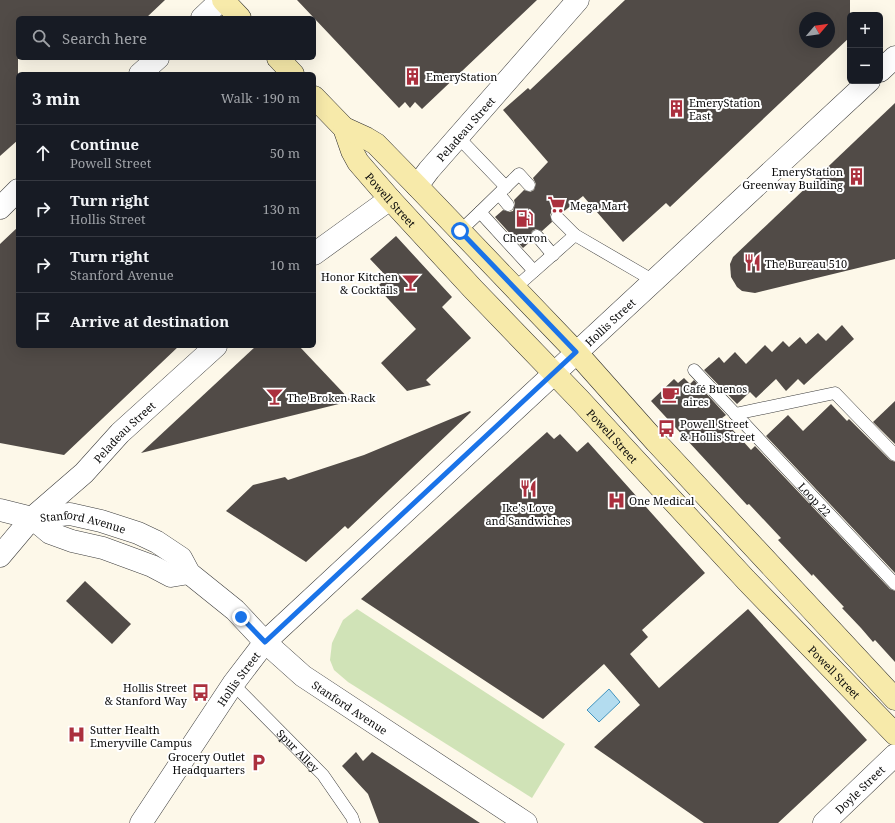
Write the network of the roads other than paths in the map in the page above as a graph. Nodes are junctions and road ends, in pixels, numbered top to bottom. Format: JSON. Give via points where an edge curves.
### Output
{"nodes":[{"id":1,"x":222,"y":0,"type":"edge"},
{"id":2,"x":578,"y":0,"type":"edge"},
{"id":3,"x":204,"y":16,"type":"edge"},
{"id":4,"x":238,"y":16,"type":"edge"},
{"id":5,"x":895,"y":57,"type":"edge"},
{"id":6,"x":156,"y":60,"type":"edge"},
{"id":7,"x":280,"y":60,"type":"edge"},
{"id":8,"x":883,"y":68,"type":"edge"},
{"id":9,"x":142,"y":72,"type":"edge"},
{"id":10,"x":291,"y":72,"type":"edge"},
{"id":11,"x":866,"y":84,"type":"edge"},
{"id":12,"x":316,"y":99,"type":"edge"},
{"id":13,"x":344,"y":128,"type":"junction"},
{"id":14,"x":458,"y":137,"type":"junction"},
{"id":15,"x":529,"y":185,"type":"dead end"},
{"id":16,"x":417,"y":186,"type":"junction"},
{"id":17,"x":502,"y":191,"type":"junction"},
{"id":18,"x":16,"y":192,"type":"edge"},
{"id":19,"x":390,"y":199,"type":"junction"},
{"id":20,"x":508,"y":205,"type":"dead end"},
{"id":21,"x":0,"y":208,"type":"edge"},
{"id":22,"x":480,"y":212,"type":"junction"},
{"id":23,"x":557,"y":218,"type":"dead end"},
{"id":24,"x":460,"y":231,"type":"junction"},
{"id":25,"x":575,"y":235,"type":"junction"},
{"id":26,"x":537,"y":236,"type":"dead end"},
{"id":27,"x":316,"y":253,"type":"edge"},
{"id":28,"x":553,"y":255,"type":"junction"},
{"id":29,"x":534,"y":271,"type":"junction"},
{"id":30,"x":654,"y":280,"type":"junction"},
{"id":31,"x":515,"y":288,"type":"junction"},
{"id":32,"x":214,"y":348,"type":"edge"},
{"id":33,"x":576,"y":352,"type":"junction"},
{"id":34,"x":694,"y":370,"type":"dead end"},
{"id":35,"x":554,"y":374,"type":"junction"},
{"id":36,"x":735,"y":414,"type":"junction"},
{"id":37,"x":895,"y":455,"type":"edge"},
{"id":38,"x":0,"y":510,"type":"edge"},
{"id":39,"x":32,"y":518,"type":"junction"},
{"id":40,"x":0,"y":556,"type":"edge"},
{"id":41,"x":895,"y":584,"type":"edge"},
{"id":42,"x":265,"y":642,"type":"junction"},
{"id":43,"x":233,"y":684,"type":"junction"},
{"id":44,"x":895,"y":699,"type":"edge"},
{"id":45,"x":895,"y":734,"type":"edge"},
{"id":46,"x":895,"y":755,"type":"edge"},
{"id":47,"x":141,"y":823,"type":"edge"},
{"id":48,"x":354,"y":823,"type":"edge"},
{"id":49,"x":526,"y":823,"type":"edge"},
{"id":50,"x":824,"y":823,"type":"edge"}],
"edges":[{"from":1,"to":3,"type":"street"},
{"from":1,"to":4,"type":"main road"},
{"from":2,"to":14,"type":"street","name":"Peladeau Street"},
{"from":5,"to":8,"type":"street"},
{"from":6,"to":9,"type":"street"},
{"from":7,"to":10,"type":"main road"},
{"from":11,"to":30,"type":"street","name":"Hollis Street"},
{"from":12,"to":13,"type":"main road","name":"Powell Street"},
{"from":13,"to":16,"type":"main road","name":"Powell Street","via":[[376,144]]},
{"from":13,"to":19,"type":"main road","name":"Powell Street","via":[[358,162]]},
{"from":14,"to":16,"type":"street","name":"Peladeau Street"},
{"from":14,"to":17,"type":"lane"},
{"from":15,"to":17,"type":"lane","via":[[519,174]]},
{"from":16,"to":24,"type":"main road","name":"Powell Street"},
{"from":17,"to":20,"type":"lane"},
{"from":17,"to":22,"type":"lane"},
{"from":18,"to":21,"type":"street"},
{"from":19,"to":27,"type":"street"},
{"from":19,"to":35,"type":"main road","name":"Powell Street"},
{"from":22,"to":24,"type":"lane"},
{"from":22,"to":29,"type":"lane"},
{"from":23,"to":25,"type":"lane"},
{"from":24,"to":31,"type":"main road","name":"Powell Street"},
{"from":25,"to":28,"type":"lane"},
{"from":25,"to":30,"type":"lane"},
{"from":26,"to":28,"type":"lane"},
{"from":28,"to":29,"type":"lane"},
{"from":29,"to":31,"type":"lane"},
{"from":30,"to":33,"type":"street","name":"Hollis Street"},
{"from":31,"to":33,"type":"main road","name":"Powell Street"},
{"from":32,"to":39,"type":"street","name":"Peladeau Street","via":[[120,433],[84,473]]},
{"from":33,"to":35,"type":"street","name":"Hollis Street"},
{"from":33,"to":44,"type":"main road","name":"Powell Street","via":[[656,442]]},
{"from":34,"to":36,"type":"lane","name":"Loop 22"},
{"from":35,"to":42,"type":"street","name":"Hollis Street"},
{"from":35,"to":45,"type":"main road","name":"Powell Street","via":[[746,580]]},
{"from":36,"to":37,"type":"lane","via":[[835,393]]},
{"from":36,"to":41,"type":"lane","name":"Loop 22"},
{"from":38,"to":39,"type":"street","name":"Stanford Avenue"},
{"from":39,"to":40,"type":"street","name":"Peladeau Street"},
{"from":39,"to":42,"type":"street","name":"Stanford Avenue","via":[[50,533],[103,548],[152,566],[171,576],[189,573],[234,610]]},
{"from":42,"to":43,"type":"street","name":"Hollis Street"},
{"from":42,"to":49,"type":"street","name":"Stanford Avenue","via":[[303,676]]},
{"from":43,"to":47,"type":"street","name":"Hollis Street"},
{"from":43,"to":48,"type":"lane","name":"Spur Alley","via":[[323,776]]},
{"from":46,"to":50,"type":"street","name":"Doyle Street"}]}
